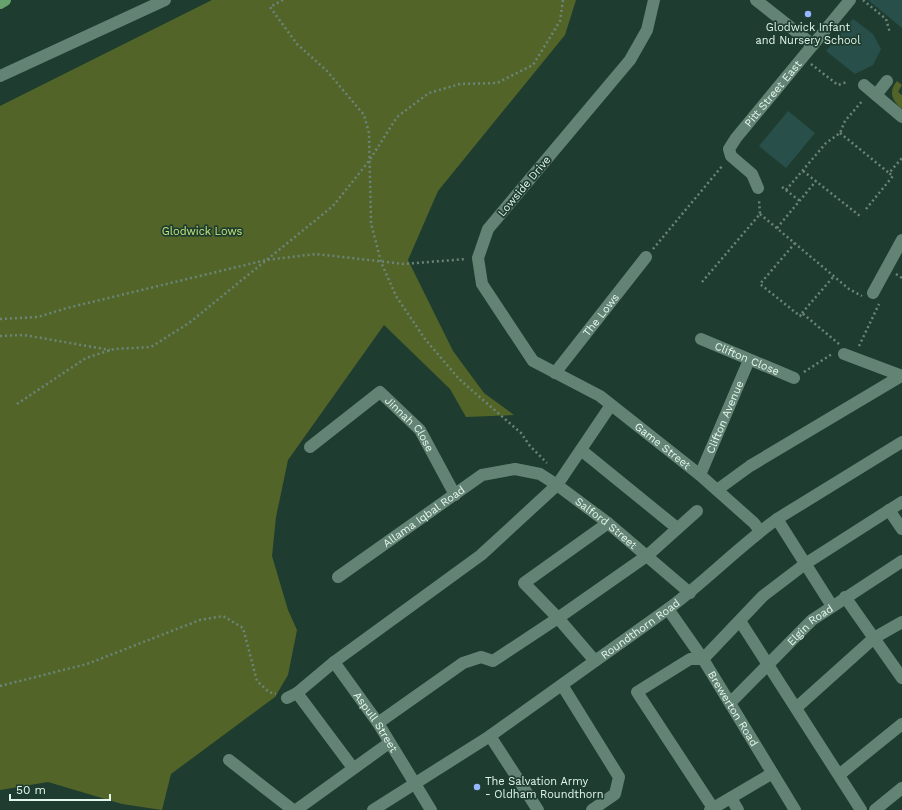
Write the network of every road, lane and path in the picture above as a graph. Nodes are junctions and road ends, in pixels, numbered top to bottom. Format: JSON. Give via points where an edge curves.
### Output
{"nodes":[{"id":1,"x":5,"y":0,"type":"edge"},
{"id":2,"x":165,"y":0,"type":"edge"},
{"id":3,"x":283,"y":0,"type":"edge"},
{"id":4,"x":563,"y":0,"type":"edge"},
{"id":5,"x":654,"y":0,"type":"edge"},
{"id":6,"x":756,"y":0,"type":"edge"},
{"id":7,"x":850,"y":0,"type":"edge"},
{"id":8,"x":863,"y":0,"type":"edge"},
{"id":9,"x":0,"y":2,"type":"edge"},
{"id":10,"x":890,"y":33,"type":"dead end"},
{"id":11,"x":813,"y":45,"type":"junction"},
{"id":12,"x":809,"y":62,"type":"dead end"},
{"id":13,"x":0,"y":76,"type":"edge"},
{"id":14,"x":887,"y":81,"type":"dead end"},
{"id":15,"x":847,"y":82,"type":"dead end"},
{"id":16,"x":864,"y":85,"type":"dead end"},
{"id":17,"x":871,"y":96,"type":"junction"},
{"id":18,"x":902,"y":117,"type":"edge"},
{"id":19,"x":840,"y":133,"type":"junction"},
{"id":20,"x":731,"y":156,"type":"junction"},
{"id":21,"x":902,"y":158,"type":"edge"},
{"id":22,"x":369,"y":161,"type":"junction"},
{"id":23,"x":803,"y":171,"type":"junction"},
{"id":24,"x":889,"y":173,"type":"junction"},
{"id":25,"x":816,"y":181,"type":"junction"},
{"id":26,"x":782,"y":187,"type":"dead end"},
{"id":27,"x":758,"y":188,"type":"dead end"},
{"id":28,"x":786,"y":190,"type":"junction"},
{"id":29,"x":800,"y":201,"type":"junction"},
{"id":30,"x":866,"y":209,"type":"dead end"},
{"id":31,"x":860,"y":216,"type":"dead end"},
{"id":32,"x":777,"y":228,"type":"junction"},
{"id":33,"x":902,"y":240,"type":"edge"},
{"id":34,"x":795,"y":243,"type":"junction"},
{"id":35,"x":898,"y":254,"type":"edge"},
{"id":36,"x":646,"y":257,"type":"joint"},
{"id":37,"x":478,"y":258,"type":"junction"},
{"id":38,"x":266,"y":260,"type":"junction"},
{"id":39,"x":380,"y":262,"type":"junction"},
{"id":40,"x":834,"y":276,"type":"junction"},
{"id":41,"x":702,"y":282,"type":"dead end"},
{"id":42,"x":871,"y":298,"type":"junction"},
{"id":43,"x":879,"y":304,"type":"dead end"},
{"id":44,"x":802,"y":313,"type":"junction"},
{"id":45,"x":0,"y":319,"type":"edge"},
{"id":46,"x":0,"y":336,"type":"edge"},
{"id":47,"x":701,"y":339,"type":"dead end"},
{"id":48,"x":111,"y":350,"type":"junction"},
{"id":49,"x":842,"y":350,"type":"joint"},
{"id":50,"x":749,"y":360,"type":"junction"},
{"id":51,"x":555,"y":373,"type":"junction"},
{"id":52,"x":902,"y":376,"type":"edge"},
{"id":53,"x":794,"y":378,"type":"dead end"},
{"id":54,"x":17,"y":404,"type":"dead end"},
{"id":55,"x":611,"y":404,"type":"junction"},
{"id":56,"x":902,"y":442,"type":"edge"},
{"id":57,"x":310,"y":447,"type":"dead end"},
{"id":58,"x":581,"y":450,"type":"junction"},
{"id":59,"x":515,"y":469,"type":"joint"},
{"id":60,"x":700,"y":475,"type":"junction"},
{"id":61,"x":560,"y":482,"type":"junction"},
{"id":62,"x":717,"y":490,"type":"junction"},
{"id":63,"x":456,"y":495,"type":"junction"},
{"id":64,"x":902,"y":502,"type":"edge"},
{"id":65,"x":889,"y":510,"type":"junction"},
{"id":66,"x":696,"y":511,"type":"dead end"},
{"id":67,"x":777,"y":519,"type":"junction"},
{"id":68,"x":608,"y":523,"type":"junction"},
{"id":69,"x":677,"y":528,"type":"junction"},
{"id":70,"x":902,"y":529,"type":"edge"},
{"id":71,"x":760,"y":531,"type":"junction"},
{"id":72,"x":648,"y":555,"type":"junction"},
{"id":73,"x":902,"y":561,"type":"edge"},
{"id":74,"x":805,"y":564,"type":"junction"},
{"id":75,"x":338,"y":577,"type":"dead end"},
{"id":76,"x":690,"y":593,"type":"junction"},
{"id":77,"x":845,"y":597,"type":"junction"},
{"id":78,"x":832,"y":606,"type":"junction"},
{"id":79,"x":668,"y":609,"type":"junction"},
{"id":80,"x":558,"y":618,"type":"junction"},
{"id":81,"x":740,"y":620,"type":"junction"},
{"id":82,"x":902,"y":622,"type":"edge"},
{"id":83,"x":874,"y":638,"type":"junction"},
{"id":84,"x":703,"y":659,"type":"junction"},
{"id":85,"x":595,"y":661,"type":"junction"},
{"id":86,"x":334,"y":662,"type":"junction"},
{"id":87,"x":769,"y":664,"type":"junction"},
{"id":88,"x":902,"y":678,"type":"edge"},
{"id":89,"x":562,"y":685,"type":"junction"},
{"id":90,"x":0,"y":686,"type":"edge"},
{"id":91,"x":292,"y":695,"type":"junction"},
{"id":92,"x":730,"y":703,"type":"junction"},
{"id":93,"x":796,"y":708,"type":"junction"},
{"id":94,"x":378,"y":723,"type":"junction"},
{"id":95,"x":902,"y":724,"type":"edge"},
{"id":96,"x":490,"y":736,"type":"junction"},
{"id":97,"x":389,"y":743,"type":"junction"},
{"id":98,"x":229,"y":760,"type":"dead end"},
{"id":99,"x":353,"y":768,"type":"junction"},
{"id":100,"x":771,"y":774,"type":"junction"},
{"id":101,"x":839,"y":776,"type":"junction"},
{"id":102,"x":415,"y":783,"type":"junction"},
{"id":103,"x":902,"y":788,"type":"edge"},
{"id":104,"x":731,"y":798,"type":"junction"},
{"id":105,"x":712,"y":809,"type":"edge"},
{"id":106,"x":293,"y":810,"type":"edge"},
{"id":107,"x":296,"y":810,"type":"edge"},
{"id":108,"x":373,"y":810,"type":"edge"},
{"id":109,"x":431,"y":810,"type":"edge"},
{"id":110,"x":538,"y":810,"type":"edge"},
{"id":111,"x":592,"y":810,"type":"edge"},
{"id":112,"x":738,"y":810,"type":"edge"},
{"id":113,"x":795,"y":810,"type":"edge"},
{"id":114,"x":861,"y":810,"type":"edge"},
{"id":115,"x":875,"y":810,"type":"edge"}],
"edges":[{"from":1,"to":9,"type":"main road"},
{"from":2,"to":13,"type":"street"},
{"from":3,"to":22,"type":"path","via":[[270,7],[297,44],[327,71],[364,115],[369,133]]},
{"from":4,"to":22,"type":"path","via":[[560,21],[534,65],[497,84],[460,84],[429,93],[397,116]]},
{"from":5,"to":37,"type":"street","name":"Lowside Drive","via":[[647,30],[630,60],[488,229]]},
{"from":6,"to":11,"type":"street"},
{"from":7,"to":11,"type":"street","name":"Pitt Street East"},
{"from":8,"to":10,"type":"path","via":[[886,19]]},
{"from":11,"to":20,"type":"street","name":"Pitt Street East","via":[[736,138],[729,149]]},
{"from":12,"to":15,"type":"path","via":[[838,85]]},
{"from":14,"to":17,"type":"street"},
{"from":16,"to":17,"type":"street"},
{"from":17,"to":18,"type":"street"},
{"from":17,"to":19,"type":"path","via":[[845,121]]},
{"from":19,"to":23,"type":"path","via":[[826,143]]},
{"from":19,"to":24,"type":"path"},
{"from":20,"to":27,"type":"street","via":[[752,174]]},
{"from":20,"to":36,"type":"path"},
{"from":21,"to":24,"type":"path"},
{"from":22,"to":38,"type":"path","via":[[333,206]]},
{"from":22,"to":39,"type":"path","via":[[371,223]]},
{"from":23,"to":25,"type":"path"},
{"from":23,"to":28,"type":"path"},
{"from":24,"to":30,"type":"path","via":[[893,176]]},
{"from":25,"to":29,"type":"path"},
{"from":25,"to":31,"type":"path"},
{"from":26,"to":28,"type":"path"},
{"from":28,"to":29,"type":"path"},
{"from":29,"to":32,"type":"path"},
{"from":32,"to":34,"type":"path"},
{"from":32,"to":41,"type":"path","via":[[760,214]]},
{"from":33,"to":35,"type":"street"},
{"from":34,"to":40,"type":"path"},
{"from":34,"to":44,"type":"path","via":[[760,284],[800,316]]},
{"from":35,"to":42,"type":"street"},
{"from":36,"to":51,"type":"street","name":"The Lows"},
{"from":37,"to":39,"type":"path","via":[[404,264]]},
{"from":37,"to":51,"type":"street","name":"Lowside Drive","via":[[482,284],[525,351],[533,361]]},
{"from":38,"to":39,"type":"path","via":[[316,254]]},
{"from":38,"to":45,"type":"path","via":[[38,317]]},
{"from":38,"to":48,"type":"path","via":[[189,323],[151,347]]},
{"from":39,"to":61,"type":"path","via":[[396,296],[425,339],[459,379],[521,433]]},
{"from":40,"to":42,"type":"path","via":[[849,289]]},
{"from":40,"to":44,"type":"path"},
{"from":42,"to":43,"type":"path"},
{"from":44,"to":49,"type":"path"},
{"from":46,"to":48,"type":"path","via":[[24,335]]},
{"from":47,"to":50,"type":"street","name":"Clifton Close"},
{"from":48,"to":54,"type":"path","via":[[86,358]]},
{"from":49,"to":52,"type":"street"},
{"from":50,"to":53,"type":"street","name":"Clifton Close"},
{"from":50,"to":60,"type":"street","name":"Clifton Avenue"},
{"from":51,"to":55,"type":"street","name":"Game Street"},
{"from":52,"to":62,"type":"street","via":[[750,466]]},
{"from":55,"to":58,"type":"street"},
{"from":55,"to":60,"type":"street","name":"Game Street"},
{"from":56,"to":67,"type":"street","name":"Roundthorn Road"},
{"from":57,"to":63,"type":"street","name":"Jinnah Close","via":[[380,392],[420,430]]},
{"from":58,"to":61,"type":"street"},
{"from":58,"to":69,"type":"street"},
{"from":59,"to":61,"type":"street","name":"Salford Street","via":[[540,474]]},
{"from":59,"to":63,"type":"street","name":"Allama Iqbal Road","via":[[482,475]]},
{"from":60,"to":62,"type":"street","name":"Game Street"},
{"from":61,"to":68,"type":"street","name":"Salford Street"},
{"from":61,"to":86,"type":"street","via":[[481,555]]},
{"from":62,"to":71,"type":"street","name":"Game Street"},
{"from":63,"to":75,"type":"street","name":"Allama Iqbal Road"},
{"from":64,"to":65,"type":"street"},
{"from":65,"to":70,"type":"street"},
{"from":65,"to":74,"type":"street"},
{"from":66,"to":69,"type":"street"},
{"from":67,"to":71,"type":"street","name":"Roundthorn Road"},
{"from":67,"to":74,"type":"street"},
{"from":68,"to":72,"type":"street","name":"Salford Street"},
{"from":68,"to":80,"type":"street","via":[[524,583]]},
{"from":69,"to":72,"type":"street"},
{"from":71,"to":76,"type":"street","name":"Roundthorn Road"},
{"from":72,"to":76,"type":"street","name":"Salford Street"},
{"from":72,"to":80,"type":"street"},
{"from":73,"to":77,"type":"street","name":"Elgin Road"},
{"from":74,"to":78,"type":"street"},
{"from":74,"to":81,"type":"street","via":[[763,596]]},
{"from":76,"to":79,"type":"street","name":"Roundthorn Road"},
{"from":77,"to":78,"type":"street","name":"Elgin Road"},
{"from":77,"to":83,"type":"street"},
{"from":78,"to":87,"type":"street","name":"Elgin Road","via":[[812,620]]},
{"from":79,"to":84,"type":"street","name":"Brewerton Road"},
{"from":79,"to":85,"type":"street","name":"Roundthorn Road"},
{"from":80,"to":85,"type":"street"},
{"from":80,"to":94,"type":"street","via":[[493,661],[481,657],[464,663]]},
{"from":81,"to":84,"type":"street"},
{"from":81,"to":87,"type":"street"},
{"from":82,"to":83,"type":"street"},
{"from":83,"to":88,"type":"street"},
{"from":83,"to":93,"type":"street"},
{"from":84,"to":92,"type":"street","name":"Brewerton Road"},
{"from":84,"to":105,"type":"street","via":[[690,659],[637,692]]},
{"from":85,"to":89,"type":"street","name":"Roundthorn Road"},
{"from":86,"to":91,"type":"street"},
{"from":86,"to":94,"type":"street","name":"Aspull Street"},
{"from":87,"to":92,"type":"street","name":"Elgin Road"},
{"from":87,"to":93,"type":"street"},
{"from":89,"to":96,"type":"street","name":"Roundthorn Road"},
{"from":89,"to":111,"type":"street","via":[[619,777],[615,794]]},
{"from":90,"to":91,"type":"path","via":[[87,664],[200,620],[222,616],[243,628],[257,681],[269,692]]},
{"from":91,"to":99,"type":"street"},
{"from":92,"to":100,"type":"street","name":"Brewerton Road"},
{"from":93,"to":101,"type":"street"},
{"from":94,"to":97,"type":"street","name":"Aspull Street"},
{"from":95,"to":101,"type":"street"},
{"from":96,"to":102,"type":"street","name":"Roundthorn Road"},
{"from":96,"to":110,"type":"street"},
{"from":97,"to":99,"type":"street"},
{"from":97,"to":102,"type":"street","name":"Aspull Street"},
{"from":98,"to":106,"type":"street"},
{"from":99,"to":107,"type":"street"},
{"from":100,"to":104,"type":"street"},
{"from":100,"to":113,"type":"street","name":"Brewerton Road"},
{"from":101,"to":114,"type":"street"},
{"from":102,"to":108,"type":"street","name":"Roundthorn Road"},
{"from":102,"to":109,"type":"street","name":"Aspull Street"},
{"from":103,"to":115,"type":"street"},
{"from":104,"to":105,"type":"street"},
{"from":104,"to":112,"type":"street"}]}
